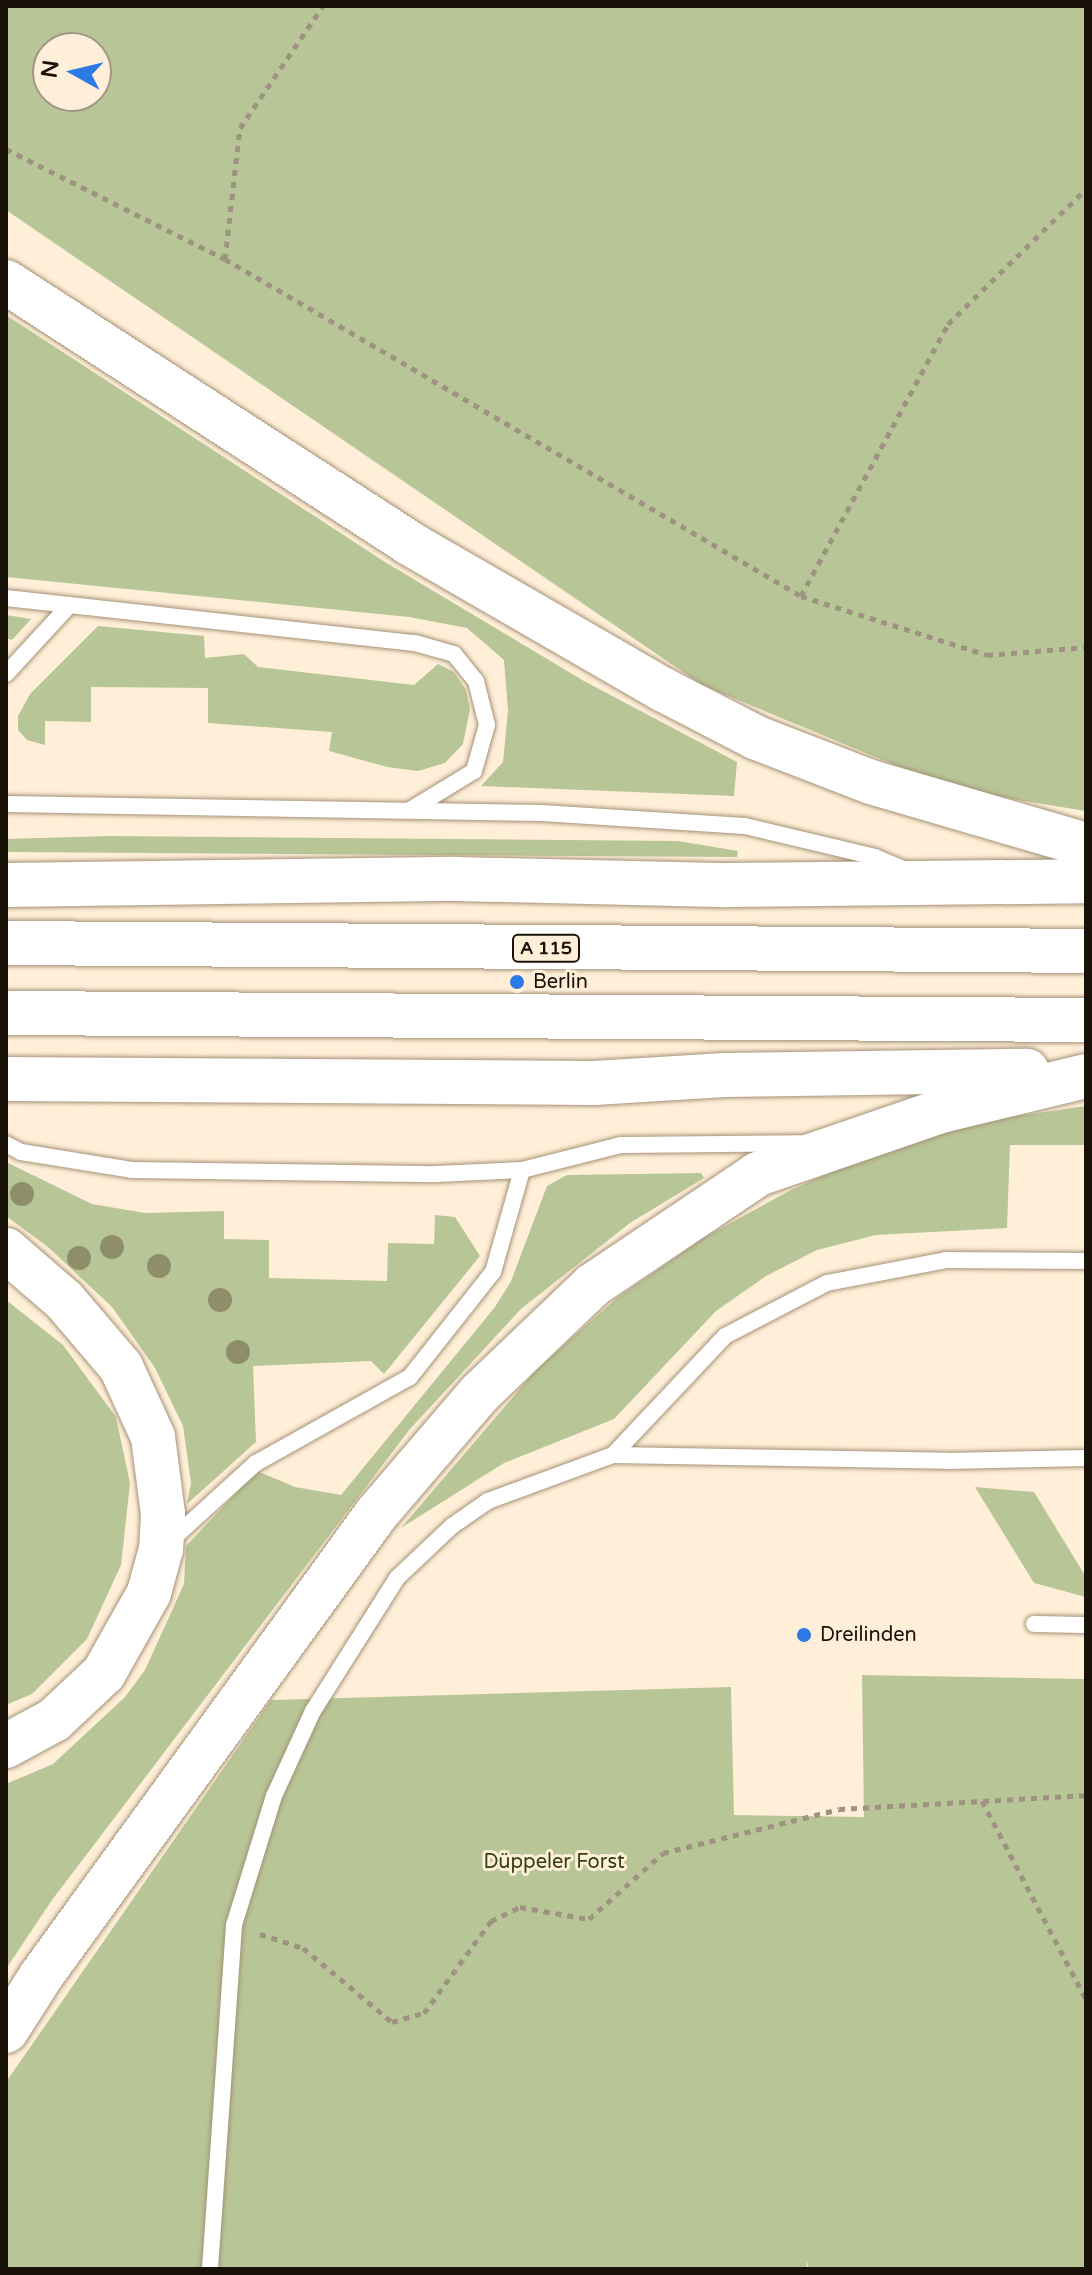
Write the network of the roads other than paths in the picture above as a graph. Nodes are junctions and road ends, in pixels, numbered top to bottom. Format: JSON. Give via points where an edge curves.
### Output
{"nodes":[{"id":1,"x":6,"y":282,"type":"edge"},
{"id":2,"x":6,"y":598,"type":"edge"},
{"id":3,"x":67,"y":608,"type":"junction"},
{"id":4,"x":6,"y":674,"type":"edge"},
{"id":5,"x":6,"y":804,"type":"edge"},
{"id":6,"x":409,"y":811,"type":"junction"},
{"id":7,"x":1086,"y":845,"type":"edge"},
{"id":8,"x":1086,"y":881,"type":"edge"},
{"id":9,"x":939,"y":884,"type":"junction"},
{"id":10,"x":6,"y":885,"type":"edge"},
{"id":11,"x":6,"y":943,"type":"edge"},
{"id":12,"x":1086,"y":951,"type":"edge"},
{"id":13,"x":6,"y":1013,"type":"edge"},
{"id":14,"x":1086,"y":1020,"type":"edge"},
{"id":15,"x":1086,"y":1068,"type":"edge"},
{"id":16,"x":1086,"y":1076,"type":"edge"},
{"id":17,"x":6,"y":1079,"type":"edge"},
{"id":18,"x":848,"y":1143,"type":"junction"},
{"id":19,"x":6,"y":1144,"type":"edge"},
{"id":20,"x":522,"y":1170,"type":"junction"},
{"id":21,"x":6,"y":1250,"type":"edge"},
{"id":22,"x":1086,"y":1261,"type":"edge"},
{"id":23,"x":613,"y":1455,"type":"junction"},
{"id":24,"x":1086,"y":1458,"type":"edge"},
{"id":25,"x":161,"y":1549,"type":"junction"},
{"id":26,"x":1034,"y":1624,"type":"dead end"},
{"id":27,"x":1086,"y":1625,"type":"edge"},
{"id":28,"x":6,"y":1746,"type":"edge"},
{"id":29,"x":6,"y":2031,"type":"edge"},
{"id":30,"x":210,"y":2269,"type":"edge"}],
"edges":[{"from":1,"to":7,"type":"highway","via":[[409,543],[662,689],[757,738],[871,782]]},
{"from":2,"to":3,"type":"lane"},
{"from":3,"to":4,"type":"lane"},
{"from":3,"to":6,"type":"lane","via":[[415,643],[454,654],[476,681],[487,725],[474,771]]},
{"from":5,"to":6,"type":"lane"},
{"from":6,"to":9,"type":"lane","via":[[745,826],[875,857]]},
{"from":8,"to":9,"type":"highway"},
{"from":9,"to":10,"type":"highway","via":[[456,879]]},
{"from":11,"to":12,"type":"highway","number":"A 115"},
{"from":13,"to":14,"type":"highway"},
{"from":15,"to":17,"type":"highway","via":[[594,1083]]},
{"from":16,"to":18,"type":"highway","via":[[941,1111]]},
{"from":18,"to":20,"type":"lane","via":[[621,1145]]},
{"from":18,"to":29,"type":"highway","via":[[758,1174],[605,1276],[480,1393],[377,1513]]},
{"from":19,"to":20,"type":"lane","via":[[21,1152],[132,1170]]},
{"from":20,"to":25,"type":"lane","via":[[493,1272],[410,1377],[256,1463]]},
{"from":21,"to":25,"type":"highway","via":[[89,1327],[139,1401],[161,1477]]},
{"from":22,"to":23,"type":"lane","via":[[946,1260],[827,1283],[725,1336]]},
{"from":23,"to":24,"type":"lane"},
{"from":23,"to":30,"type":"lane","via":[[488,1501],[452,1526],[397,1578],[313,1711],[274,1796],[234,1925]]},
{"from":25,"to":28,"type":"highway","via":[[143,1605],[104,1673],[54,1720]]},
{"from":26,"to":27,"type":"lane"}]}
